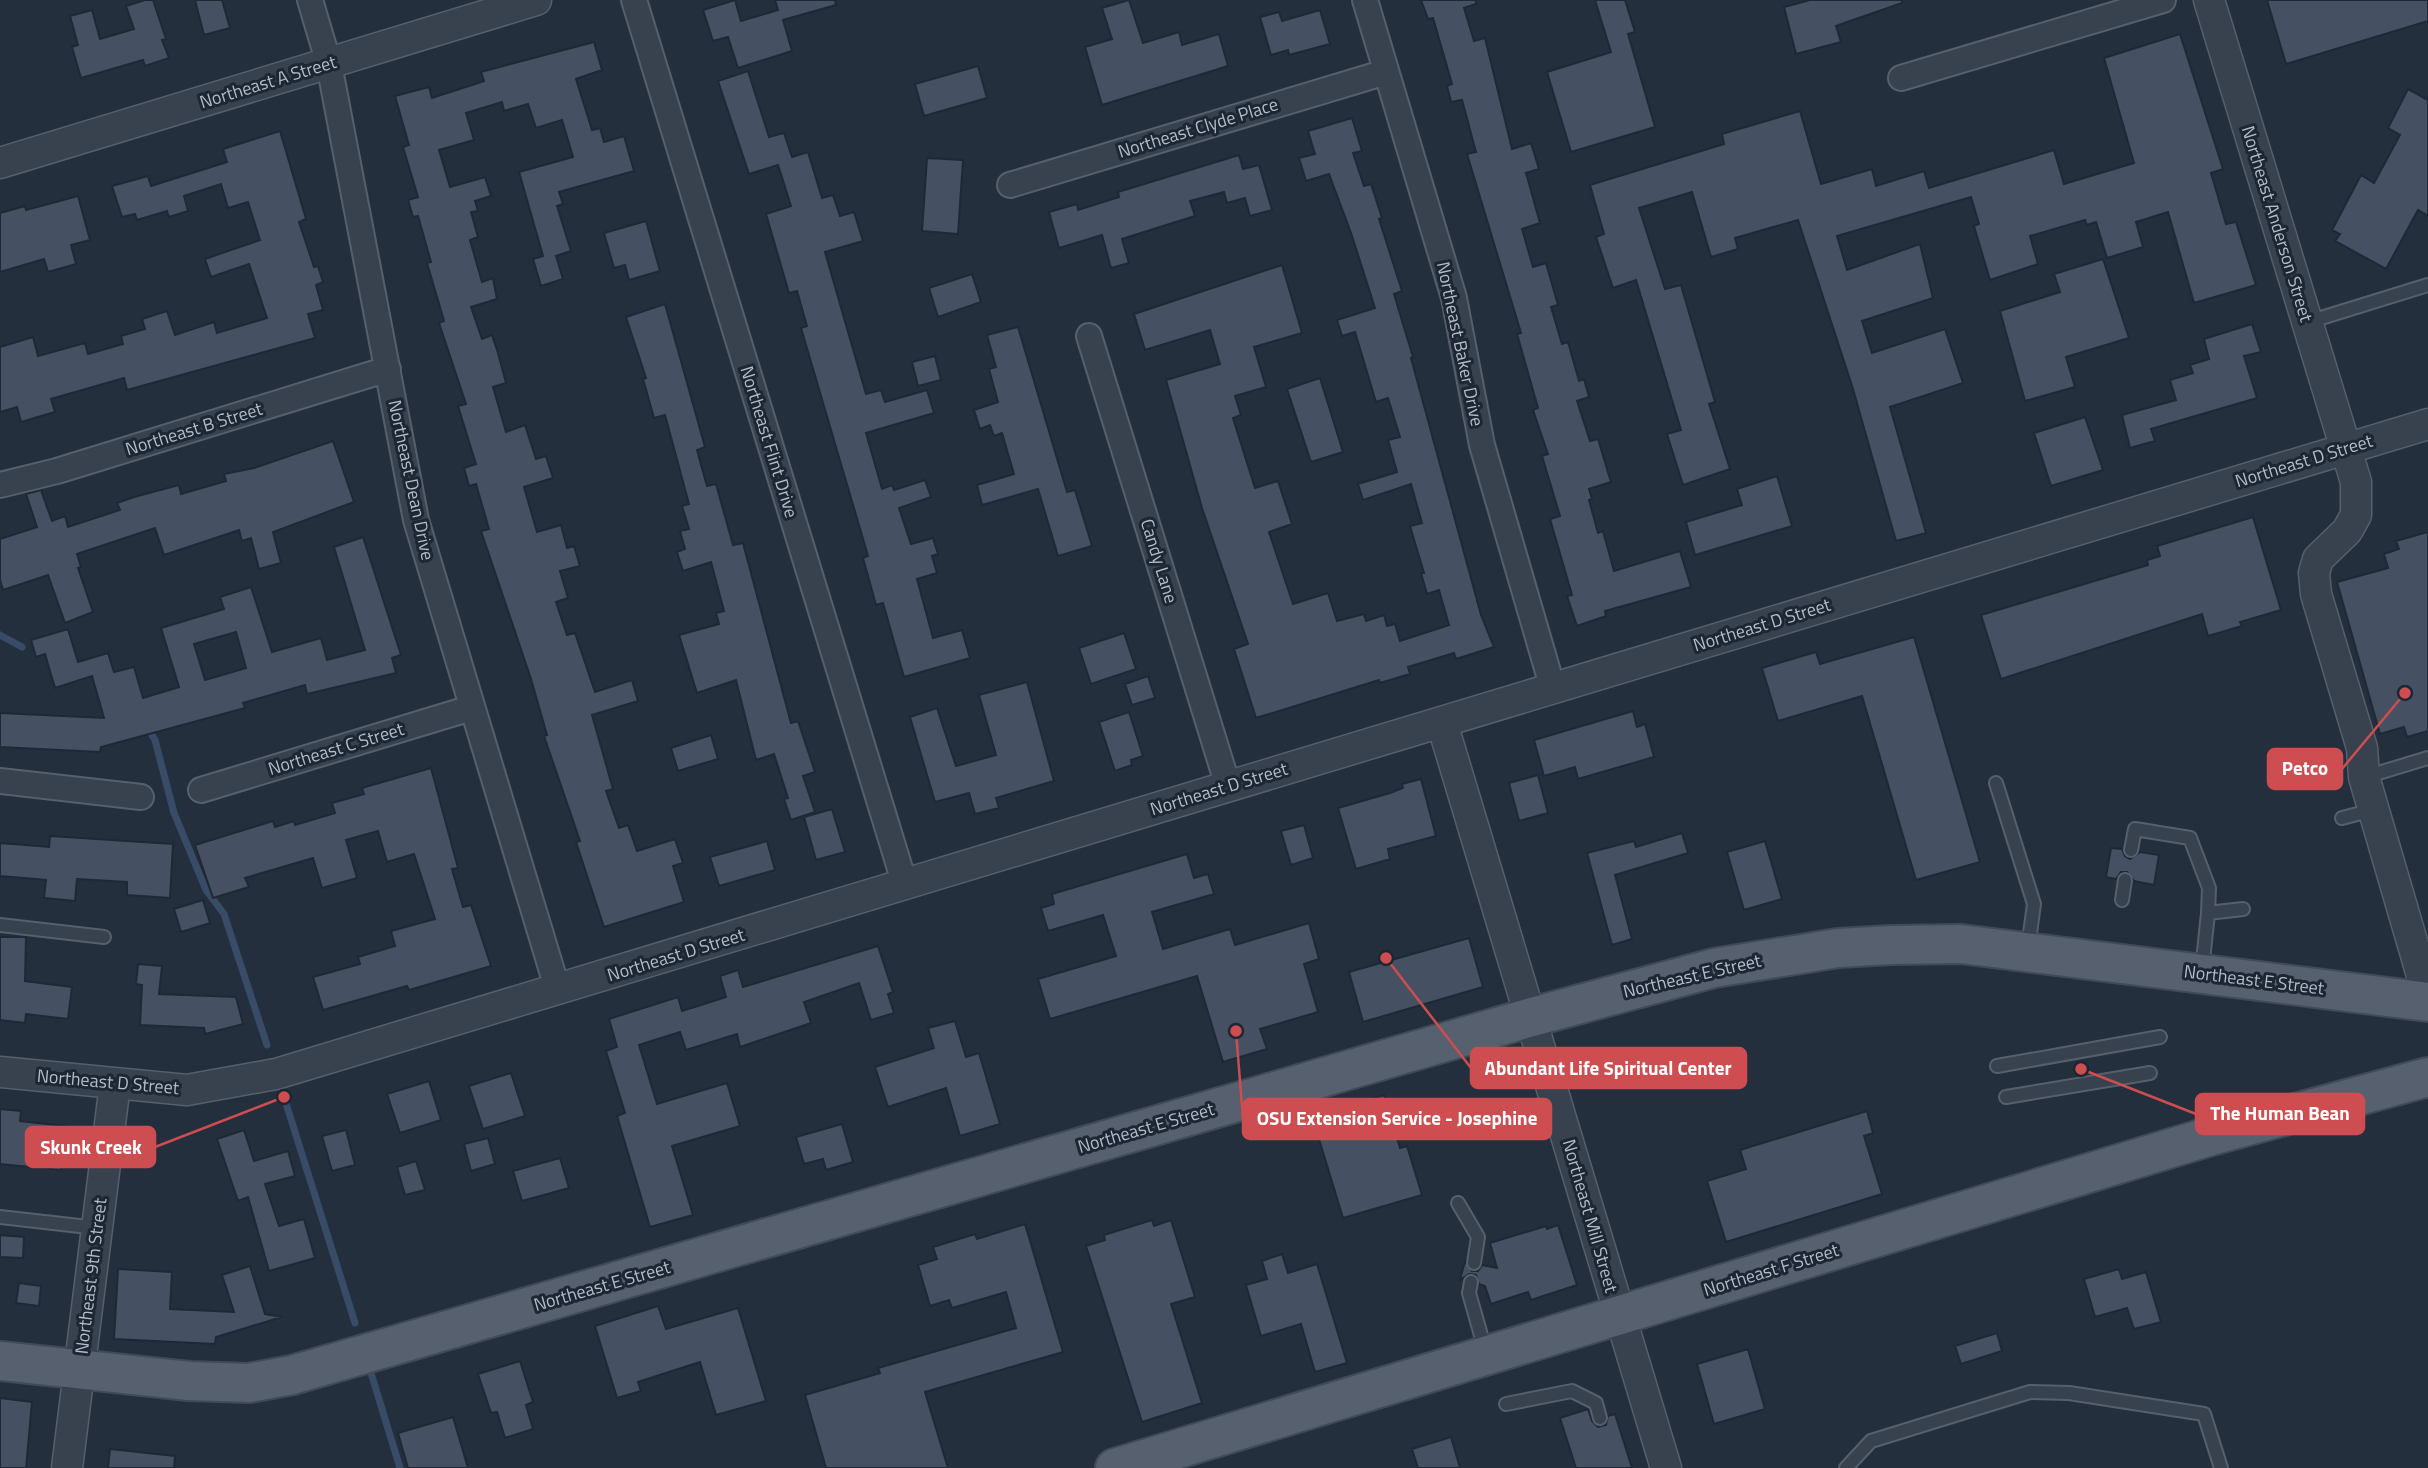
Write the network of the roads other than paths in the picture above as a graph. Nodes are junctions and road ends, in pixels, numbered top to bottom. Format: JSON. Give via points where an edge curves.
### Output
{"nodes":[{"id":1,"x":310,"y":0,"type":"edge"},
{"id":2,"x":536,"y":0,"type":"edge"},
{"id":3,"x":634,"y":0,"type":"edge"},
{"id":4,"x":1364,"y":0,"type":"edge"},
{"id":5,"x":2164,"y":0,"type":"edge"},
{"id":6,"x":2209,"y":0,"type":"edge"},
{"id":7,"x":329,"y":64,"type":"junction"},
{"id":8,"x":1385,"y":72,"type":"junction"},
{"id":9,"x":1902,"y":78,"type":"dead end"},
{"id":10,"x":0,"y":163,"type":"edge"},
{"id":11,"x":1010,"y":185,"type":"dead end"},
{"id":12,"x":2428,"y":285,"type":"edge"},
{"id":13,"x":2307,"y":323,"type":"junction"},
{"id":14,"x":1089,"y":336,"type":"dead end"},
{"id":15,"x":388,"y":369,"type":"junction"},
{"id":16,"x":2428,"y":424,"type":"edge"},
{"id":17,"x":2346,"y":448,"type":"junction"},
{"id":18,"x":0,"y":485,"type":"edge"},
{"id":19,"x":1553,"y":689,"type":"junction"},
{"id":20,"x":471,"y":708,"type":"junction"},
{"id":21,"x":1442,"y":723,"type":"junction"},
{"id":22,"x":2428,"y":758,"type":"edge"},
{"id":23,"x":2364,"y":777,"type":"junction"},
{"id":24,"x":0,"y":781,"type":"edge"},
{"id":25,"x":1997,"y":783,"type":"dead end"},
{"id":26,"x":1228,"y":786,"type":"junction"},
{"id":27,"x":201,"y":790,"type":"dead end"},
{"id":28,"x":141,"y":797,"type":"dead end"},
{"id":29,"x":2373,"y":810,"type":"junction"},
{"id":30,"x":2342,"y":818,"type":"dead end"},
{"id":31,"x":2131,"y":850,"type":"dead end"},
{"id":32,"x":2126,"y":880,"type":"dead end"},
{"id":33,"x":905,"y":885,"type":"junction"},
{"id":34,"x":2122,"y":900,"type":"dead end"},
{"id":35,"x":2242,"y":909,"type":"dead end"},
{"id":36,"x":2208,"y":912,"type":"junction"},
{"id":37,"x":0,"y":925,"type":"edge"},
{"id":38,"x":104,"y":937,"type":"dead end"},
{"id":39,"x":2028,"y":951,"type":"junction"},
{"id":40,"x":2202,"y":974,"type":"junction"},
{"id":41,"x":558,"y":991,"type":"junction"},
{"id":42,"x":2428,"y":999,"type":"edge"},
{"id":43,"x":1532,"y":1017,"type":"junction"},
{"id":44,"x":2160,"y":1037,"type":"dead end"},
{"id":45,"x":1997,"y":1066,"type":"dead end"},
{"id":46,"x":0,"y":1072,"type":"edge"},
{"id":47,"x":2150,"y":1073,"type":"dead end"},
{"id":48,"x":2428,"y":1077,"type":"edge"},
{"id":49,"x":116,"y":1084,"type":"junction"},
{"id":50,"x":2006,"y":1097,"type":"dead end"},
{"id":51,"x":1458,"y":1203,"type":"dead end"},
{"id":52,"x":0,"y":1217,"type":"edge"},
{"id":53,"x":97,"y":1228,"type":"junction"},
{"id":54,"x":1474,"y":1263,"type":"dead end"},
{"id":55,"x":1471,"y":1282,"type":"dead end"},
{"id":56,"x":1619,"y":1316,"type":"junction"},
{"id":57,"x":1487,"y":1356,"type":"junction"},
{"id":58,"x":0,"y":1361,"type":"edge"},
{"id":59,"x":79,"y":1370,"type":"junction"},
{"id":60,"x":1506,"y":1404,"type":"dead end"},
{"id":61,"x":1600,"y":1418,"type":"dead end"},
{"id":62,"x":67,"y":1468,"type":"edge"},
{"id":63,"x":1115,"y":1468,"type":"edge"},
{"id":64,"x":1666,"y":1468,"type":"edge"},
{"id":65,"x":1846,"y":1468,"type":"edge"},
{"id":66,"x":2221,"y":1468,"type":"edge"}],
"edges":[{"from":1,"to":7,"type":"street","name":"Northeast Dean Drive"},
{"from":2,"to":7,"type":"street","name":"Northeast A Street"},
{"from":3,"to":33,"type":"street","name":"Northeast Flint Drive"},
{"from":4,"to":8,"type":"street","name":"Northeast Baker Drive"},
{"from":5,"to":9,"type":"street"},
{"from":6,"to":13,"type":"street","name":"Northeast Anderson Street"},
{"from":7,"to":10,"type":"street","name":"Northeast A Street"},
{"from":7,"to":15,"type":"street","name":"Northeast Dean Drive"},
{"from":8,"to":11,"type":"street","name":"Northeast Clyde Place"},
{"from":8,"to":19,"type":"street","name":"Northeast Baker Drive","via":[[1451,287],[1494,494]]},
{"from":12,"to":13,"type":"lane"},
{"from":13,"to":17,"type":"street","name":"Northeast Anderson Street"},
{"from":14,"to":26,"type":"street","name":"Candy Lane"},
{"from":15,"to":18,"type":"street","name":"Northeast B Street"},
{"from":15,"to":20,"type":"street","name":"Northeast Dean Drive","via":[[416,520]]},
{"from":16,"to":17,"type":"street","name":"Northeast D Street"},
{"from":17,"to":19,"type":"street","name":"Northeast D Street"},
{"from":17,"to":23,"type":"street","name":"Northeast Anderson Street","via":[[2356,482],[2356,515],[2347,531],[2318,559],[2314,573],[2316,594],[2362,748]]},
{"from":19,"to":21,"type":"street","name":"Northeast D Street"},
{"from":20,"to":27,"type":"street","name":"Northeast C Street"},
{"from":20,"to":41,"type":"street","name":"Northeast Dean Drive"},
{"from":21,"to":26,"type":"street","name":"Northeast D Street"},
{"from":21,"to":43,"type":"street","name":"Northeast Mill Street"},
{"from":22,"to":23,"type":"lane"},
{"from":23,"to":29,"type":"street","name":"Northeast Anderson Street"},
{"from":24,"to":28,"type":"street"},
{"from":25,"to":39,"type":"lane","via":[[2034,904]]},
{"from":26,"to":33,"type":"street","name":"Northeast D Street"},
{"from":29,"to":30,"type":"lane"},
{"from":29,"to":42,"type":"street","name":"Northeast Anderson Street"},
{"from":31,"to":36,"type":"lane","via":[[2134,829],[2190,838],[2209,888]]},
{"from":32,"to":34,"type":"lane"},
{"from":33,"to":41,"type":"street","name":"Northeast D Street"},
{"from":35,"to":36,"type":"lane"},
{"from":36,"to":40,"type":"lane"},
{"from":37,"to":38,"type":"lane"},
{"from":39,"to":40,"type":"main road","name":"Northeast E Street"},
{"from":39,"to":43,"type":"main road","name":"Northeast E Street","via":[[1961,944],[1838,948],[1714,968]]},
{"from":40,"to":42,"type":"main road","name":"Northeast E Street"},
{"from":41,"to":49,"type":"street","name":"Northeast D Street","via":[[276,1074],[187,1090]]},
{"from":43,"to":56,"type":"street","name":"Northeast Mill Street"},
{"from":43,"to":59,"type":"main road","name":"Northeast E Street","via":[[292,1375],[240,1383]]},
{"from":44,"to":45,"type":"lane"},
{"from":46,"to":49,"type":"street","name":"Northeast D Street"},
{"from":47,"to":50,"type":"lane"},
{"from":48,"to":56,"type":"main road","name":"Northeast F Street","via":[[2211,1136]]},
{"from":49,"to":53,"type":"street","name":"Northeast 9th Street"},
{"from":51,"to":54,"type":"lane","via":[[1478,1237]]},
{"from":52,"to":53,"type":"lane"},
{"from":53,"to":59,"type":"street","name":"Northeast 9th Street"},
{"from":55,"to":57,"type":"lane","via":[[1469,1293]]},
{"from":56,"to":57,"type":"main road","name":"Northeast F Street"},
{"from":56,"to":64,"type":"street","name":"Northeast Mill Street"},
{"from":57,"to":63,"type":"main road","name":"Northeast F Street"},
{"from":58,"to":59,"type":"main road","name":"Northeast E Street"},
{"from":59,"to":62,"type":"street","name":"Northeast 9th Street"},
{"from":60,"to":61,"type":"lane","via":[[1572,1391],[1596,1403]]},
{"from":65,"to":66,"type":"lane","via":[[1871,1441],[2030,1392],[2069,1393],[2204,1414]]}]}
